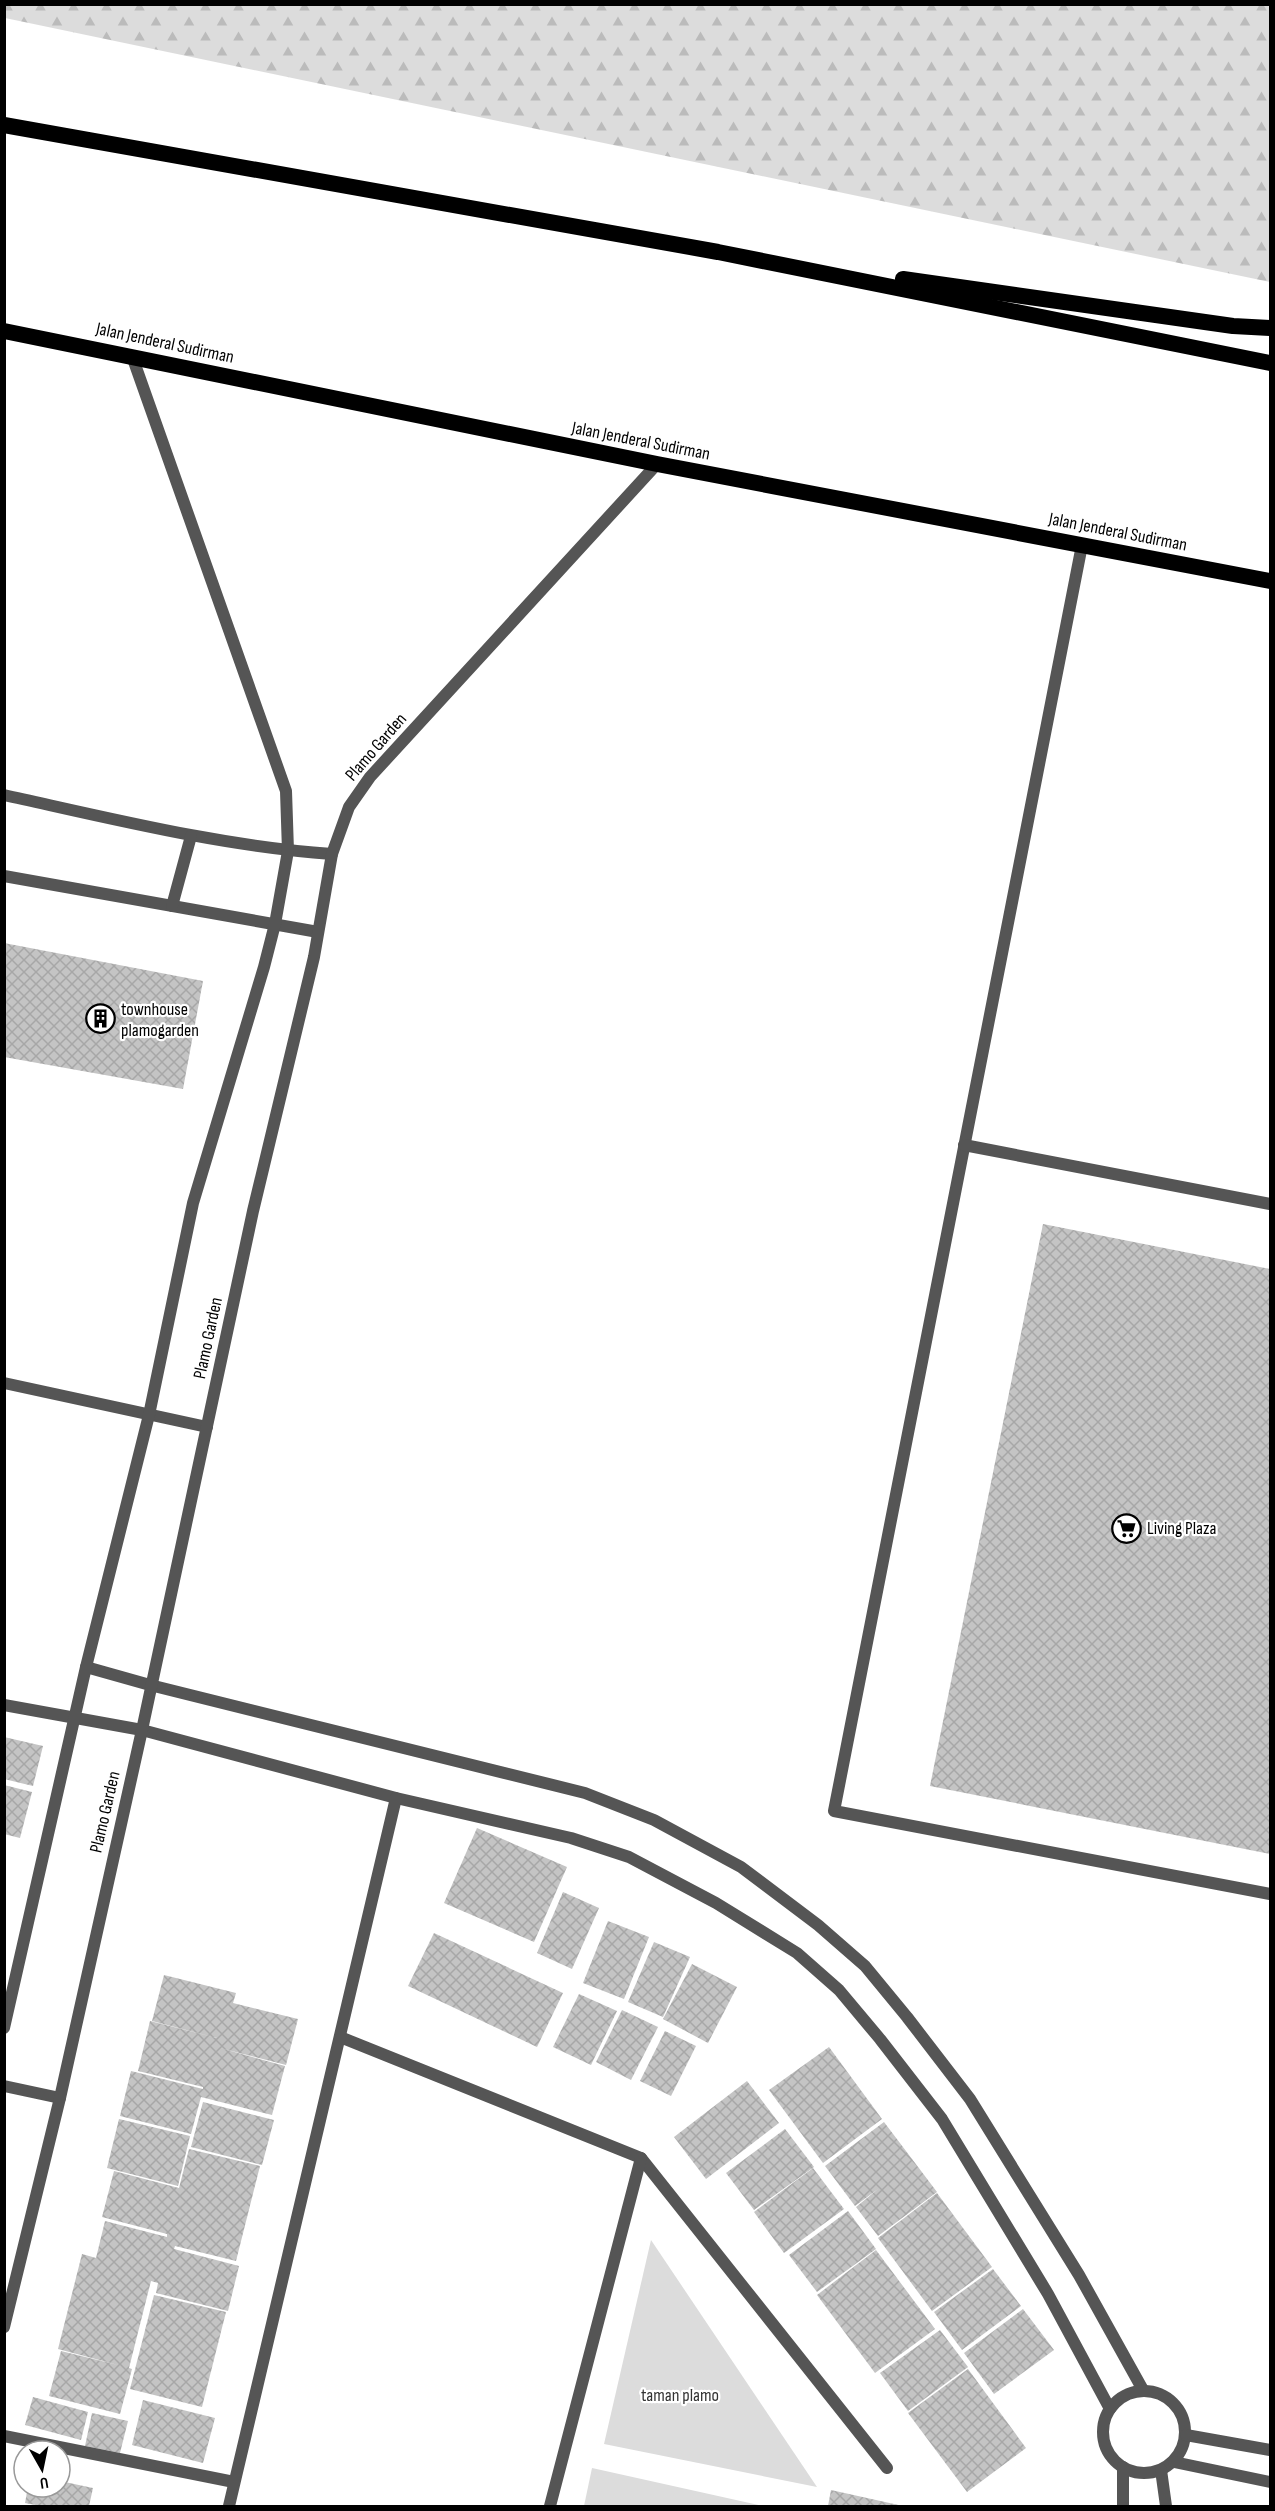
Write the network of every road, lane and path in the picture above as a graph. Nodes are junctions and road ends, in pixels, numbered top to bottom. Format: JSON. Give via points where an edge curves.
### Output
{"nodes":[{"id":1,"x":4,"y":125,"type":"edge"},
{"id":2,"x":718,"y":252,"type":"junction"},
{"id":3,"x":1270,"y":328,"type":"edge"},
{"id":4,"x":4,"y":331,"type":"edge"},
{"id":5,"x":132,"y":356,"type":"junction"},
{"id":6,"x":1270,"y":363,"type":"edge"},
{"id":7,"x":657,"y":464,"type":"junction"},
{"id":8,"x":1082,"y":545,"type":"junction"},
{"id":9,"x":1270,"y":581,"type":"edge"},
{"id":10,"x":4,"y":795,"type":"edge"},
{"id":11,"x":191,"y":836,"type":"junction"},
{"id":12,"x":288,"y":851,"type":"junction"},
{"id":13,"x":332,"y":854,"type":"junction"},
{"id":14,"x":4,"y":876,"type":"edge"},
{"id":15,"x":172,"y":906,"type":"junction"},
{"id":16,"x":274,"y":924,"type":"junction"},
{"id":17,"x":318,"y":932,"type":"junction"},
{"id":18,"x":964,"y":1145,"type":"junction"},
{"id":19,"x":1270,"y":1204,"type":"edge"},
{"id":20,"x":4,"y":1383,"type":"edge"},
{"id":21,"x":149,"y":1414,"type":"junction"},
{"id":22,"x":207,"y":1427,"type":"junction"},
{"id":23,"x":86,"y":1667,"type":"junction"},
{"id":24,"x":150,"y":1685,"type":"junction"},
{"id":25,"x":4,"y":1705,"type":"edge"},
{"id":26,"x":74,"y":1717,"type":"junction"},
{"id":27,"x":142,"y":1730,"type":"junction"},
{"id":28,"x":396,"y":1798,"type":"junction"},
{"id":29,"x":1270,"y":1894,"type":"edge"},
{"id":30,"x":4,"y":2028,"type":"edge"},
{"id":31,"x":340,"y":2037,"type":"junction"},
{"id":32,"x":4,"y":2086,"type":"edge"},
{"id":33,"x":60,"y":2098,"type":"junction"},
{"id":34,"x":640,"y":2158,"type":"junction"},
{"id":35,"x":4,"y":2326,"type":"edge"},
{"id":36,"x":1143,"y":2390,"type":"junction"},
{"id":37,"x":1110,"y":2409,"type":"junction"},
{"id":38,"x":1186,"y":2435,"type":"junction"},
{"id":39,"x":4,"y":2436,"type":"edge"},
{"id":40,"x":1270,"y":2451,"type":"edge"},
{"id":41,"x":1174,"y":2462,"type":"junction"},
{"id":42,"x":1123,"y":2467,"type":"junction"},
{"id":43,"x":887,"y":2468,"type":"dead end"},
{"id":44,"x":1161,"y":2470,"type":"junction"},
{"id":45,"x":234,"y":2482,"type":"junction"},
{"id":46,"x":1270,"y":2482,"type":"edge"},
{"id":47,"x":229,"y":2506,"type":"edge"},
{"id":48,"x":550,"y":2506,"type":"edge"},
{"id":49,"x":1123,"y":2506,"type":"edge"},
{"id":50,"x":1166,"y":2506,"type":"edge"}],
"edges":[{"from":1,"to":2,"type":"highway"},
{"from":2,"to":3,"type":"highway","via":[[1233,326]]},
{"from":2,"to":6,"type":"highway"},
{"from":4,"to":5,"type":"highway","name":"Jalan Jenderal Sudirman"},
{"from":5,"to":7,"type":"highway","name":"Jalan Jenderal Sudirman"},
{"from":5,"to":12,"type":"street","via":[[286,791]]},
{"from":7,"to":8,"type":"highway","name":"Jalan Jenderal Sudirman"},
{"from":7,"to":13,"type":"street","name":"Plamo Garden","via":[[370,777],[349,807]]},
{"from":8,"to":9,"type":"highway","name":"Jalan Jenderal Sudirman"},
{"from":8,"to":18,"type":"street"},
{"from":10,"to":11,"type":"street"},
{"from":11,"to":12,"type":"street"},
{"from":11,"to":15,"type":"street"},
{"from":12,"to":13,"type":"street"},
{"from":12,"to":16,"type":"street"},
{"from":13,"to":17,"type":"street","name":"Plamo Garden"},
{"from":14,"to":15,"type":"street"},
{"from":15,"to":16,"type":"street"},
{"from":16,"to":17,"type":"street"},
{"from":16,"to":21,"type":"street","via":[[193,1203]]},
{"from":17,"to":22,"type":"street","name":"Plamo Garden"},
{"from":18,"to":19,"type":"street"},
{"from":18,"to":29,"type":"street","via":[[834,1811]]},
{"from":20,"to":21,"type":"street"},
{"from":21,"to":22,"type":"street"},
{"from":21,"to":23,"type":"street"},
{"from":22,"to":24,"type":"street","name":"Plamo Garden"},
{"from":23,"to":24,"type":"street"},
{"from":23,"to":26,"type":"street"},
{"from":24,"to":27,"type":"street","name":"Plamo Garden"},
{"from":24,"to":36,"type":"street","via":[[585,1793],[654,1820],[741,1867],[865,1966],[907,2017],[970,2099],[1079,2275]]},
{"from":25,"to":26,"type":"street"},
{"from":26,"to":27,"type":"street"},
{"from":26,"to":30,"type":"street"},
{"from":27,"to":28,"type":"street"},
{"from":27,"to":33,"type":"street","name":"Plamo Garden"},
{"from":28,"to":31,"type":"street"},
{"from":28,"to":37,"type":"street","via":[[572,1838],[629,1857],[716,1903],[797,1953],[839,1990],[942,2119],[1048,2294]]},
{"from":31,"to":34,"type":"street"},
{"from":31,"to":45,"type":"street"},
{"from":32,"to":33,"type":"street"},
{"from":33,"to":35,"type":"street","name":"Plamo Garden"},
{"from":34,"to":43,"type":"street"},
{"from":34,"to":48,"type":"street"},
{"from":36,"to":37,"type":"street","via":[[1119,2399]]},
{"from":36,"to":38,"type":"street","via":[[1170,2398],[1185,2421]]},
{"from":37,"to":42,"type":"street","via":[[1104,2421],[1104,2441],[1112,2459]]},
{"from":38,"to":40,"type":"street"},
{"from":38,"to":41,"type":"street"},
{"from":39,"to":45,"type":"street"},
{"from":41,"to":44,"type":"street"},
{"from":41,"to":46,"type":"street"},
{"from":42,"to":44,"type":"street","via":[[1135,2473]]},
{"from":42,"to":49,"type":"street"},
{"from":44,"to":50,"type":"street"},
{"from":45,"to":47,"type":"street"}]}
